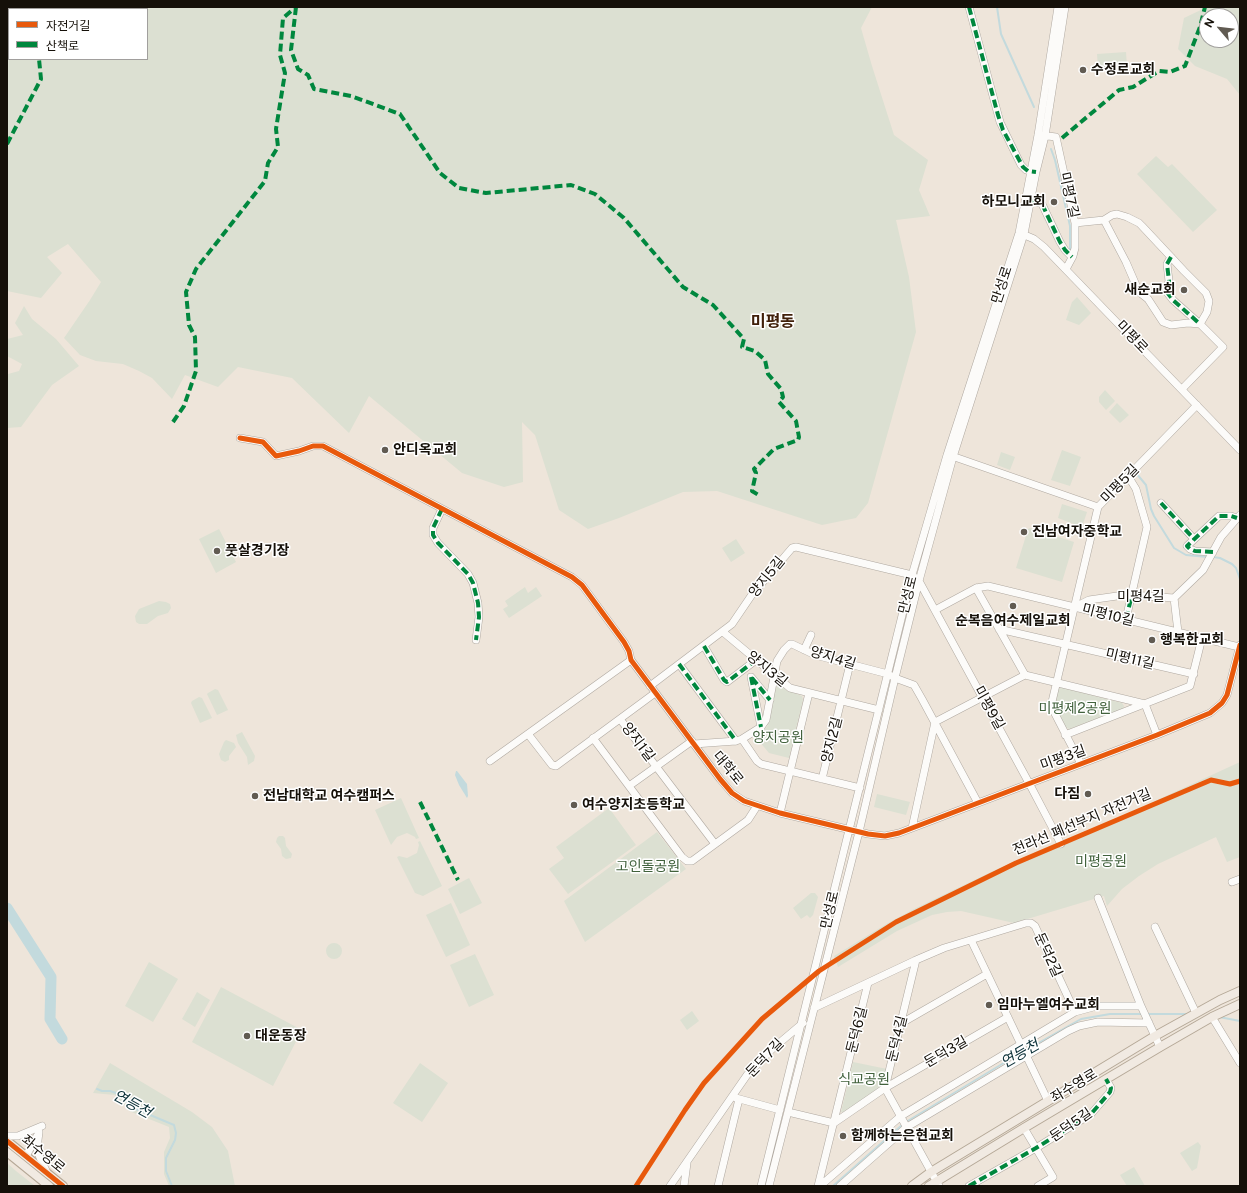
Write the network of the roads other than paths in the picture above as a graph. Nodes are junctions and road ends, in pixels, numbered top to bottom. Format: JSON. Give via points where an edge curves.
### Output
{"nodes":[{"id":1,"x":969,"y":7,"type":"edge"},
{"id":2,"x":1058,"y":7,"type":"edge"},
{"id":3,"x":1065,"y":7,"type":"edge"},
{"id":4,"x":1041,"y":136,"type":"junction"},
{"id":5,"x":1033,"y":172,"type":"junction"},
{"id":6,"x":1031,"y":200,"type":"junction"},
{"id":7,"x":1104,"y":220,"type":"junction"},
{"id":8,"x":1075,"y":223,"type":"junction"},
{"id":9,"x":1021,"y":233,"type":"junction"},
{"id":10,"x":1171,"y":257,"type":"junction"},
{"id":11,"x":1072,"y":258,"type":"junction"},
{"id":12,"x":1066,"y":269,"type":"junction"},
{"id":13,"x":1200,"y":324,"type":"junction"},
{"id":14,"x":1182,"y":389,"type":"junction"},
{"id":15,"x":1197,"y":405,"type":"junction"},
{"id":16,"x":240,"y":438,"type":"dead end"},
{"id":17,"x":1240,"y":450,"type":"edge"},
{"id":18,"x":950,"y":456,"type":"junction"},
{"id":19,"x":1128,"y":476,"type":"junction"},
{"id":20,"x":1161,"y":503,"type":"dead end"},
{"id":21,"x":1098,"y":507,"type":"junction"},
{"id":22,"x":442,"y":509,"type":"junction"},
{"id":23,"x":1238,"y":517,"type":"edge"},
{"id":24,"x":1194,"y":538,"type":"junction"},
{"id":25,"x":1211,"y":555,"type":"junction"},
{"id":26,"x":912,"y":575,"type":"junction"},
{"id":27,"x":919,"y":581,"type":"junction"},
{"id":28,"x":976,"y":588,"type":"junction"},
{"id":29,"x":1132,"y":595,"type":"junction"},
{"id":30,"x":1174,"y":598,"type":"junction"},
{"id":31,"x":1075,"y":607,"type":"junction"},
{"id":32,"x":935,"y":610,"type":"junction"},
{"id":33,"x":1126,"y":619,"type":"junction"},
{"id":34,"x":999,"y":629,"type":"junction"},
{"id":35,"x":722,"y":632,"type":"junction"},
{"id":36,"x":1178,"y":632,"type":"junction"},
{"id":37,"x":811,"y":635,"type":"dead end"},
{"id":38,"x":1202,"y":638,"type":"junction"},
{"id":39,"x":476,"y":640,"type":"dead end"},
{"id":40,"x":1066,"y":644,"type":"junction"},
{"id":41,"x":704,"y":646,"type":"junction"},
{"id":42,"x":1239,"y":646,"type":"edge"},
{"id":43,"x":804,"y":650,"type":"junction"},
{"id":44,"x":631,"y":660,"type":"junction"},
{"id":45,"x":756,"y":660,"type":"junction"},
{"id":46,"x":679,"y":664,"type":"junction"},
{"id":47,"x":850,"y":664,"type":"junction"},
{"id":48,"x":744,"y":670,"type":"junction"},
{"id":49,"x":888,"y":674,"type":"junction"},
{"id":50,"x":1194,"y":674,"type":"junction"},
{"id":51,"x":774,"y":675,"type":"junction"},
{"id":52,"x":1025,"y":675,"type":"junction"},
{"id":53,"x":751,"y":677,"type":"junction"},
{"id":54,"x":895,"y":678,"type":"junction"},
{"id":55,"x":1057,"y":682,"type":"junction"},
{"id":56,"x":650,"y":686,"type":"junction"},
{"id":57,"x":809,"y":692,"type":"junction"},
{"id":58,"x":655,"y":693,"type":"junction"},
{"id":59,"x":983,"y":697,"type":"junction"},
{"id":60,"x":770,"y":700,"type":"junction"},
{"id":61,"x":841,"y":701,"type":"junction"},
{"id":62,"x":1145,"y":704,"type":"junction"},
{"id":63,"x":879,"y":710,"type":"junction"},
{"id":64,"x":620,"y":718,"type":"junction"},
{"id":65,"x":935,"y":722,"type":"junction"},
{"id":66,"x":761,"y":727,"type":"junction"},
{"id":67,"x":528,"y":734,"type":"junction"},
{"id":68,"x":1065,"y":734,"type":"junction"},
{"id":69,"x":1157,"y":735,"type":"junction"},
{"id":70,"x":593,"y":738,"type":"junction"},
{"id":71,"x":739,"y":740,"type":"junction"},
{"id":72,"x":693,"y":743,"type":"junction"},
{"id":73,"x":490,"y":761,"type":"dead end"},
{"id":74,"x":1081,"y":764,"type":"junction"},
{"id":75,"x":656,"y":766,"type":"junction"},
{"id":76,"x":790,"y":771,"type":"junction"},
{"id":77,"x":822,"y":779,"type":"junction"},
{"id":78,"x":1029,"y":783,"type":"junction"},
{"id":79,"x":629,"y":786,"type":"junction"},
{"id":80,"x":860,"y":788,"type":"junction"},
{"id":81,"x":978,"y":803,"type":"junction"},
{"id":82,"x":757,"y":806,"type":"junction"},
{"id":83,"x":780,"y":814,"type":"junction"},
{"id":84,"x":912,"y":828,"type":"junction"},
{"id":85,"x":849,"y":829,"type":"junction"},
{"id":86,"x":859,"y":832,"type":"junction"},
{"id":87,"x":715,"y":844,"type":"junction"},
{"id":88,"x":1061,"y":844,"type":"dead end"},
{"id":89,"x":1240,"y":879,"type":"edge"},
{"id":90,"x":1232,"y":882,"type":"dead end"},
{"id":91,"x":1098,"y":898,"type":"dead end"},
{"id":92,"x":1155,"y":927,"type":"dead end"},
{"id":93,"x":971,"y":940,"type":"junction"},
{"id":94,"x":916,"y":960,"type":"junction"},
{"id":95,"x":987,"y":974,"type":"junction"},
{"id":96,"x":868,"y":983,"type":"junction"},
{"id":97,"x":1240,"y":991,"type":"edge"},
{"id":98,"x":1237,"y":1005,"type":"edge"},
{"id":99,"x":1141,"y":1006,"type":"junction"},
{"id":100,"x":814,"y":1008,"type":"junction"},
{"id":101,"x":1074,"y":1012,"type":"junction"},
{"id":102,"x":1193,"y":1014,"type":"junction"},
{"id":103,"x":1008,"y":1017,"type":"junction"},
{"id":104,"x":1212,"y":1017,"type":"junction"},
{"id":105,"x":803,"y":1022,"type":"junction"},
{"id":106,"x":1149,"y":1023,"type":"junction"},
{"id":107,"x":900,"y":1024,"type":"junction"},
{"id":108,"x":1197,"y":1026,"type":"junction"},
{"id":109,"x":1155,"y":1036,"type":"junction"},
{"id":110,"x":1020,"y":1043,"type":"junction"},
{"id":111,"x":1160,"y":1047,"type":"junction"},
{"id":112,"x":1133,"y":1050,"type":"junction"},
{"id":113,"x":1027,"y":1056,"type":"junction"},
{"id":114,"x":1139,"y":1060,"type":"junction"},
{"id":115,"x":1240,"y":1063,"type":"edge"},
{"id":116,"x":1106,"y":1079,"type":"junction"},
{"id":117,"x":885,"y":1088,"type":"junction"},
{"id":118,"x":731,"y":1097,"type":"junction"},
{"id":119,"x":739,"y":1099,"type":"junction"},
{"id":120,"x":1048,"y":1101,"type":"junction"},
{"id":121,"x":784,"y":1111,"type":"junction"},
{"id":122,"x":900,"y":1116,"type":"junction"},
{"id":123,"x":834,"y":1123,"type":"junction"},
{"id":124,"x":42,"y":1127,"type":"junction"},
{"id":125,"x":907,"y":1127,"type":"junction"},
{"id":126,"x":1024,"y":1128,"type":"junction"},
{"id":127,"x":7,"y":1136,"type":"edge"},
{"id":128,"x":7,"y":1141,"type":"edge"},
{"id":129,"x":1036,"y":1148,"type":"junction"},
{"id":130,"x":7,"y":1152,"type":"edge"},
{"id":131,"x":963,"y":1153,"type":"junction"},
{"id":132,"x":24,"y":1160,"type":"junction"},
{"id":133,"x":688,"y":1160,"type":"junction"},
{"id":134,"x":968,"y":1162,"type":"junction"},
{"id":135,"x":47,"y":1172,"type":"junction"},
{"id":136,"x":931,"y":1172,"type":"junction"},
{"id":137,"x":934,"y":1184,"type":"edge"},
{"id":138,"x":49,"y":1186,"type":"edge"},
{"id":139,"x":63,"y":1186,"type":"edge"},
{"id":140,"x":670,"y":1186,"type":"edge"},
{"id":141,"x":684,"y":1186,"type":"edge"},
{"id":142,"x":718,"y":1186,"type":"edge"},
{"id":143,"x":761,"y":1186,"type":"edge"},
{"id":144,"x":769,"y":1186,"type":"edge"},
{"id":145,"x":819,"y":1186,"type":"edge"},
{"id":146,"x":840,"y":1186,"type":"edge"},
{"id":147,"x":912,"y":1186,"type":"edge"},
{"id":148,"x":969,"y":1186,"type":"edge"},
{"id":149,"x":1038,"y":1186,"type":"edge"}],
"edges":[{"from":1,"to":5,"type":"street","via":[[1000,122],[1021,165]]},
{"from":2,"to":4,"type":"street","name":"만성로"},
{"from":3,"to":4,"type":"street","name":"만성로"},
{"from":4,"to":5,"type":"street","name":"만성로"},
{"from":4,"to":8,"type":"street","name":"미평7길","via":[[1056,137]]},
{"from":5,"to":6,"type":"street","name":"만성로"},
{"from":5,"to":9,"type":"street","name":"만성로"},
{"from":6,"to":9,"type":"street","name":"만성로"},
{"from":6,"to":11,"type":"street","via":[[1042,204],[1060,242]]},
{"from":7,"to":8,"type":"street"},
{"from":7,"to":10,"type":"street","via":[[1118,214],[1133,219]]},
{"from":7,"to":13,"type":"street","via":[[1139,292],[1148,299],[1160,319],[1171,325]]},
{"from":8,"to":11,"type":"street","name":"미평7길","via":[[1076,242]]},
{"from":9,"to":12,"type":"street","name":"미평로","via":[[1039,242]]},
{"from":9,"to":18,"type":"street","name":"만성로"},
{"from":10,"to":13,"type":"street","via":[[1167,264],[1169,282],[1166,291]]},
{"from":10,"to":13,"type":"street","via":[[1208,297],[1207,312]]},
{"from":11,"to":12,"type":"street","name":"미평7길"},
{"from":12,"to":14,"type":"street","name":"미평로"},
{"from":13,"to":14,"type":"street","via":[[1223,347]]},
{"from":14,"to":15,"type":"street","name":"미평로"},
{"from":15,"to":17,"type":"street","name":"미평로"},
{"from":15,"to":19,"type":"street","name":"미평5길"},
{"from":16,"to":22,"type":"street","name":"대학로","via":[[263,442],[278,456],[314,446],[324,447]]},
{"from":18,"to":21,"type":"street"},
{"from":18,"to":26,"type":"street","name":"만성로"},
{"from":18,"to":27,"type":"street","name":"만성로"},
{"from":19,"to":21,"type":"street","name":"미평5길"},
{"from":19,"to":29,"type":"street","via":[[1136,489],[1147,527]]},
{"from":20,"to":24,"type":"street"},
{"from":21,"to":31,"type":"street","name":"미평5길"},
{"from":22,"to":39,"type":"street","via":[[433,528],[433,535],[473,583],[479,617]]},
{"from":22,"to":44,"type":"street","name":"대학로","via":[[577,581],[624,642]]},
{"from":23,"to":24,"type":"street","via":[[1218,516]]},
{"from":23,"to":25,"type":"street","name":"미평4길","via":[[1221,537]]},
{"from":24,"to":25,"type":"street","via":[[1188,545],[1189,549]]},
{"from":25,"to":30,"type":"street","name":"미평4길","via":[[1203,570]]},
{"from":26,"to":27,"type":"street","name":"미평9길"},
{"from":26,"to":35,"type":"street","name":"양지5길","via":[[792,548],[750,596],[733,623]]},
{"from":26,"to":49,"type":"street","name":"만성로"},
{"from":27,"to":32,"type":"street","name":"미평9길"},
{"from":27,"to":54,"type":"street","name":"만성로"},
{"from":28,"to":31,"type":"street","name":"미평10길","via":[[997,588]]},
{"from":28,"to":32,"type":"street","name":"미평10길"},
{"from":28,"to":34,"type":"street"},
{"from":29,"to":30,"type":"street","name":"미평4길"},
{"from":29,"to":31,"type":"street","name":"미평4길","via":[[1089,600]]},
{"from":29,"to":33,"type":"street"},
{"from":30,"to":36,"type":"street"},
{"from":31,"to":33,"type":"street","name":"미평10길"},
{"from":31,"to":40,"type":"street","name":"미평5길"},
{"from":32,"to":59,"type":"street","name":"미평9길"},
{"from":33,"to":36,"type":"street","name":"미평10길"},
{"from":34,"to":40,"type":"street"},
{"from":34,"to":52,"type":"street"},
{"from":35,"to":41,"type":"street","name":"양지5길"},
{"from":35,"to":45,"type":"street","name":"양지3길"},
{"from":36,"to":38,"type":"street","name":"미평10길"},
{"from":37,"to":43,"type":"street"},
{"from":38,"to":42,"type":"street","name":"미평10길"},
{"from":38,"to":50,"type":"street"},
{"from":40,"to":50,"type":"street","name":"미평11길"},
{"from":40,"to":55,"type":"street","name":"미평5길"},
{"from":41,"to":46,"type":"street","name":"양지5길"},
{"from":41,"to":48,"type":"street","via":[[726,682]]},
{"from":42,"to":69,"type":"street","name":"미평3길","via":[[1230,687],[1222,703],[1210,713]]},
{"from":43,"to":47,"type":"street","name":"양지4길"},
{"from":43,"to":51,"type":"street","name":"양지4길","via":[[789,644],[777,661]]},
{"from":44,"to":56,"type":"street","name":"대학로"},
{"from":44,"to":67,"type":"street"},
{"from":45,"to":48,"type":"street"},
{"from":45,"to":51,"type":"street","name":"양지3길"},
{"from":46,"to":56,"type":"street","name":"양지5길"},
{"from":46,"to":71,"type":"street","name":"양지2길"},
{"from":47,"to":49,"type":"street","name":"양지4길"},
{"from":47,"to":61,"type":"street"},
{"from":48,"to":53,"type":"street"},
{"from":49,"to":54,"type":"street"},
{"from":49,"to":63,"type":"street","name":"만성로"},
{"from":50,"to":62,"type":"street","via":[[1190,686]]},
{"from":51,"to":57,"type":"street","name":"양지3길","via":[[790,688]]},
{"from":51,"to":60,"type":"street"},
{"from":52,"to":55,"type":"street"},
{"from":52,"to":59,"type":"street"},
{"from":53,"to":60,"type":"street"},
{"from":53,"to":66,"type":"street"},
{"from":54,"to":65,"type":"street","via":[[914,686]]},
{"from":54,"to":86,"type":"street","name":"만성로"},
{"from":55,"to":62,"type":"street"},
{"from":55,"to":68,"type":"street","name":"미평5길","via":[[1052,708]]},
{"from":56,"to":58,"type":"street","name":"대학로"},
{"from":57,"to":61,"type":"street","name":"양지3길"},
{"from":57,"to":76,"type":"street"},
{"from":58,"to":64,"type":"street","name":"양지1길"},
{"from":58,"to":72,"type":"street","name":"대학로"},
{"from":59,"to":65,"type":"street"},
{"from":59,"to":78,"type":"street","name":"미평9길"},
{"from":60,"to":66,"type":"street","via":[[766,720]]},
{"from":61,"to":63,"type":"street","name":"양지3길"},
{"from":61,"to":77,"type":"street","name":"양지2길"},
{"from":62,"to":68,"type":"street"},
{"from":62,"to":69,"type":"street"},
{"from":63,"to":80,"type":"street","name":"만성로"},
{"from":64,"to":70,"type":"street","name":"양지1길"},
{"from":64,"to":75,"type":"street","name":"양지1길"},
{"from":65,"to":81,"type":"street"},
{"from":65,"to":84,"type":"street"},
{"from":66,"to":71,"type":"street"},
{"from":67,"to":70,"type":"street","name":"양지1길","via":[[555,766]]},
{"from":67,"to":73,"type":"street"},
{"from":68,"to":74,"type":"street","name":"미평5길"},
{"from":69,"to":74,"type":"street","name":"미평3길"},
{"from":70,"to":79,"type":"street"},
{"from":71,"to":72,"type":"street"},
{"from":71,"to":76,"type":"street","name":"양지2길","via":[[759,762]]},
{"from":72,"to":75,"type":"street","name":"양지1길"},
{"from":72,"to":82,"type":"street","name":"대학로","via":[[729,790],[737,797]]},
{"from":74,"to":78,"type":"street","name":"미평3길"},
{"from":75,"to":79,"type":"street","name":"양지1길"},
{"from":75,"to":87,"type":"street","name":"양지1길"},
{"from":76,"to":77,"type":"street","name":"양지2길"},
{"from":76,"to":83,"type":"street"},
{"from":77,"to":80,"type":"street","name":"양지2길"},
{"from":78,"to":81,"type":"street","name":"미평3길"},
{"from":78,"to":88,"type":"street","name":"미평9길"},
{"from":79,"to":87,"type":"street","via":[[684,860],[692,861]]},
{"from":80,"to":85,"type":"street","name":"만성로"},
{"from":81,"to":84,"type":"street","name":"미평3길"},
{"from":82,"to":83,"type":"street","name":"대학로"},
{"from":82,"to":87,"type":"street","via":[[748,820]]},
{"from":83,"to":85,"type":"street","name":"대학로"},
{"from":84,"to":86,"type":"street","name":"미평3길","via":[[885,836]]},
{"from":85,"to":86,"type":"street","name":"미평3길"},
{"from":85,"to":105,"type":"street","name":"만성로"},
{"from":86,"to":100,"type":"street","name":"만성로"},
{"from":89,"to":90,"type":"street"},
{"from":91,"to":99,"type":"street"},
{"from":92,"to":102,"type":"street"},
{"from":93,"to":94,"type":"street","name":"둔덕2길"},
{"from":93,"to":95,"type":"street"},
{"from":93,"to":101,"type":"street","name":"둔덕2길","via":[[1021,924],[1034,924]]},
{"from":94,"to":96,"type":"street","name":"둔덕2길"},
{"from":94,"to":107,"type":"street","name":"둔덕4길"},
{"from":95,"to":103,"type":"street"},
{"from":95,"to":107,"type":"street"},
{"from":96,"to":100,"type":"street","name":"둔덕2길"},
{"from":96,"to":123,"type":"street","name":"둔덕6길"},
{"from":97,"to":102,"type":"main road","name":"좌수영로"},
{"from":98,"to":104,"type":"main road","name":"좌수영로"},
{"from":99,"to":101,"type":"street","via":[[1097,1006]]},
{"from":99,"to":106,"type":"street"},
{"from":100,"to":121,"type":"street","name":"만성로"},
{"from":101,"to":110,"type":"street"},
{"from":102,"to":108,"type":"main road"},
{"from":102,"to":109,"type":"main road","name":"좌수영로"},
{"from":103,"to":110,"type":"street"},
{"from":103,"to":117,"type":"street","name":"둔덕3길"},
{"from":104,"to":108,"type":"main road","name":"좌수영로"},
{"from":104,"to":115,"type":"street"},
{"from":105,"to":118,"type":"street","name":"둔덕7길","via":[[759,1062]]},
{"from":105,"to":121,"type":"street","name":"만성로"},
{"from":106,"to":109,"type":"street"},
{"from":106,"to":113,"type":"street","via":[[1108,1021],[1084,1025],[1068,1031]]},
{"from":107,"to":117,"type":"street","name":"둔덕4길"},
{"from":108,"to":111,"type":"main road","name":"좌수영로"},
{"from":109,"to":111,"type":"street"},
{"from":109,"to":112,"type":"main road","name":"좌수영로"},
{"from":110,"to":113,"type":"street"},
{"from":110,"to":122,"type":"street"},
{"from":111,"to":114,"type":"main road","name":"좌수영로"},
{"from":112,"to":114,"type":"main road"},
{"from":112,"to":120,"type":"main road","name":"좌수영로"},
{"from":113,"to":120,"type":"street"},
{"from":113,"to":125,"type":"street"},
{"from":114,"to":116,"type":"main road","name":"좌수영로"},
{"from":116,"to":126,"type":"main road","name":"좌수영로"},
{"from":116,"to":129,"type":"street","name":"둔덕5길","via":[[1111,1088],[1110,1092],[1091,1114]]},
{"from":117,"to":122,"type":"street"},
{"from":117,"to":123,"type":"street"},
{"from":118,"to":119,"type":"street"},
{"from":118,"to":133,"type":"street","name":"둔덕7길"},
{"from":119,"to":121,"type":"street"},
{"from":119,"to":142,"type":"street"},
{"from":120,"to":131,"type":"main road","name":"좌수영로"},
{"from":121,"to":123,"type":"street"},
{"from":121,"to":143,"type":"street","name":"만성로"},
{"from":121,"to":144,"type":"street","name":"만성로"},
{"from":122,"to":125,"type":"street"},
{"from":122,"to":145,"type":"street"},
{"from":123,"to":145,"type":"street","name":"둔덕6길"},
{"from":124,"to":127,"type":"street","via":[[18,1136]]},
{"from":124,"to":132,"type":"street"},
{"from":124,"to":135,"type":"street","via":[[37,1148]]},
{"from":125,"to":136,"type":"street"},
{"from":125,"to":146,"type":"street"},
{"from":126,"to":129,"type":"street","name":"둔덕5길"},
{"from":126,"to":134,"type":"main road","name":"좌수영로"},
{"from":128,"to":132,"type":"main road","name":"좌수영로"},
{"from":129,"to":148,"type":"street","name":"둔덕5길"},
{"from":129,"to":149,"type":"street","name":"둔덕5길","via":[[1053,1177]]},
{"from":130,"to":132,"type":"main road","name":"좌수영로"},
{"from":131,"to":134,"type":"main road"},
{"from":131,"to":136,"type":"main road","name":"좌수영로"},
{"from":132,"to":135,"type":"main road","name":"좌수영로"},
{"from":132,"to":138,"type":"main road","name":"좌수영로"},
{"from":133,"to":140,"type":"street","name":"둔덕7길"},
{"from":133,"to":141,"type":"street","name":"둔덕7길"},
{"from":134,"to":137,"type":"main road","name":"좌수영로"},
{"from":135,"to":139,"type":"main road","name":"좌수영로"},
{"from":136,"to":137,"type":"street"},
{"from":136,"to":147,"type":"main road","name":"좌수영로"}]}
